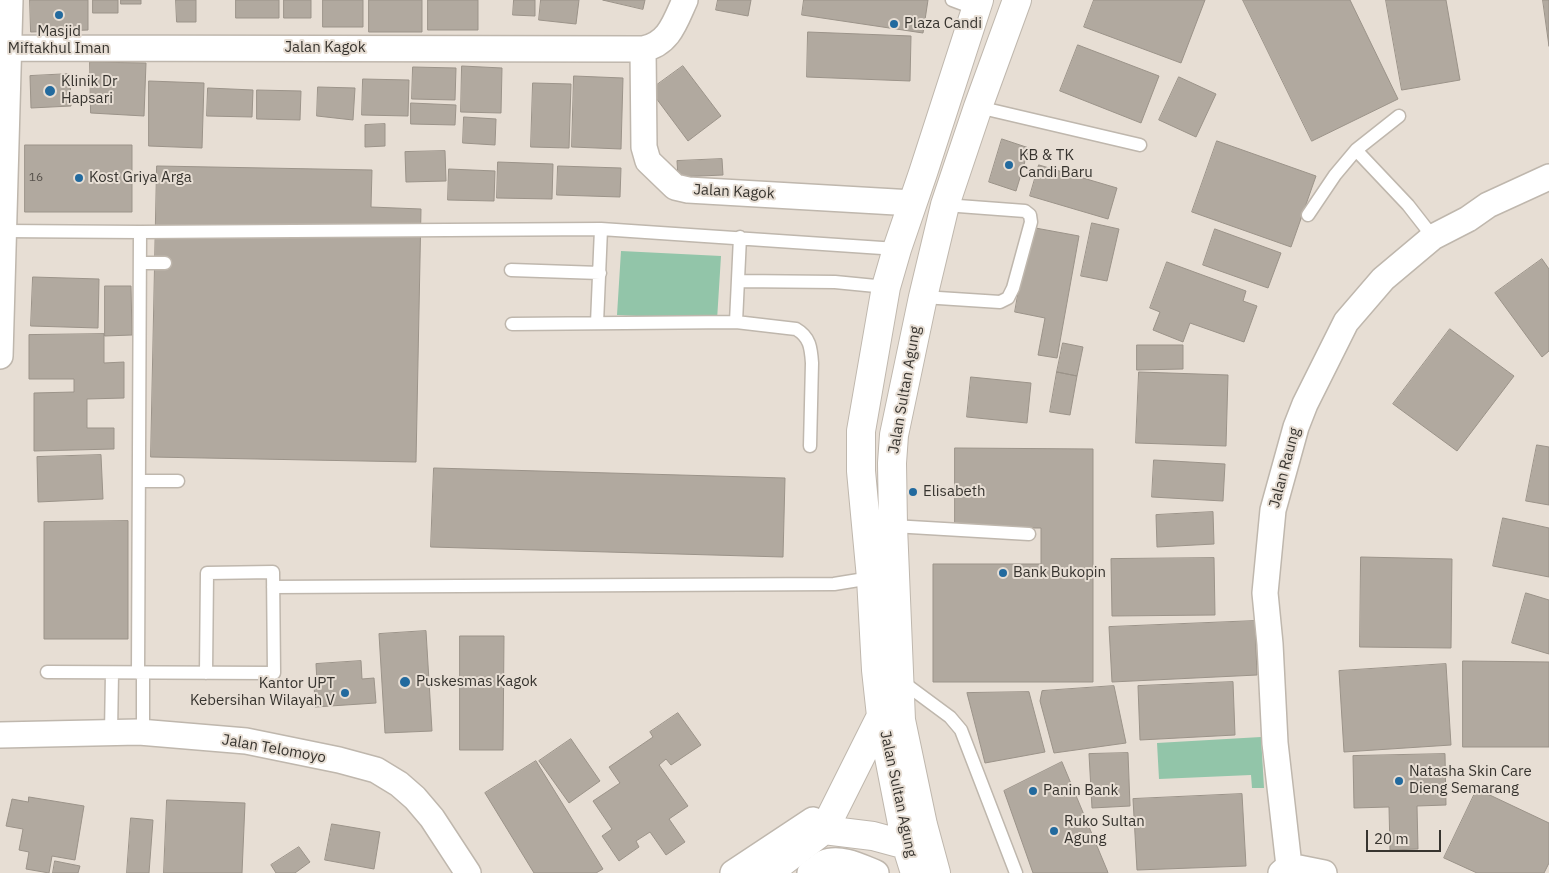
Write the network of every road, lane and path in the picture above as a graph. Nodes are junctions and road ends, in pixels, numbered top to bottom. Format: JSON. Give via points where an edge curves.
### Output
{"nodes":[{"id":1,"x":10,"y":0,"type":"edge"},
{"id":2,"x":685,"y":0,"type":"edge"},
{"id":3,"x":1017,"y":0,"type":"edge"},
{"id":4,"x":969,"y":3,"type":"edge"},
{"id":5,"x":8,"y":48,"type":"junction"},
{"id":6,"x":643,"y":49,"type":"junction"},
{"id":7,"x":978,"y":106,"type":"junction"},
{"id":8,"x":1400,"y":116,"type":"dead end"},
{"id":9,"x":1140,"y":145,"type":"dead end"},
{"id":10,"x":1356,"y":150,"type":"junction"},
{"id":11,"x":1549,"y":177,"type":"edge"},
{"id":12,"x":913,"y":203,"type":"junction"},
{"id":13,"x":945,"y":205,"type":"junction"},
{"id":14,"x":1308,"y":215,"type":"dead end"},
{"id":15,"x":601,"y":228,"type":"junction"},
{"id":16,"x":3,"y":232,"type":"junction"},
{"id":17,"x":140,"y":232,"type":"junction"},
{"id":18,"x":740,"y":237,"type":"junction"},
{"id":19,"x":1433,"y":237,"type":"junction"},
{"id":20,"x":897,"y":249,"type":"junction"},
{"id":21,"x":140,"y":262,"type":"junction"},
{"id":22,"x":165,"y":263,"type":"dead end"},
{"id":23,"x":510,"y":270,"type":"dead end"},
{"id":24,"x":600,"y":273,"type":"junction"},
{"id":25,"x":739,"y":281,"type":"junction"},
{"id":26,"x":886,"y":286,"type":"junction"},
{"id":27,"x":922,"y":296,"type":"junction"},
{"id":28,"x":736,"y":322,"type":"junction"},
{"id":29,"x":597,"y":323,"type":"junction"},
{"id":30,"x":512,"y":324,"type":"dead end"},
{"id":31,"x":0,"y":356,"type":"edge"},
{"id":32,"x":810,"y":446,"type":"dead end"},
{"id":33,"x":139,"y":481,"type":"junction"},
{"id":34,"x":178,"y":481,"type":"dead end"},
{"id":35,"x":894,"y":526,"type":"junction"},
{"id":36,"x":1029,"y":534,"type":"dead end"},
{"id":37,"x":871,"y":578,"type":"junction"},
{"id":38,"x":273,"y":587,"type":"junction"},
{"id":39,"x":47,"y":672,"type":"dead end"},
{"id":40,"x":112,"y":672,"type":"junction"},
{"id":41,"x":141,"y":673,"type":"junction"},
{"id":42,"x":206,"y":673,"type":"junction"},
{"id":43,"x":899,"y":680,"type":"junction"},
{"id":44,"x":881,"y":716,"type":"junction"},
{"id":45,"x":111,"y":733,"type":"junction"},
{"id":46,"x":143,"y":733,"type":"junction"},
{"id":47,"x":0,"y":735,"type":"edge"},
{"id":48,"x":824,"y":830,"type":"junction"},
{"id":49,"x":906,"y":844,"type":"junction"},
{"id":50,"x":934,"y":862,"type":"edge"},
{"id":51,"x":1285,"y":869,"type":"edge"},
{"id":52,"x":468,"y":873,"type":"edge"},
{"id":53,"x":733,"y":873,"type":"edge"},
{"id":54,"x":768,"y":873,"type":"edge"},
{"id":55,"x":810,"y":873,"type":"edge"},
{"id":56,"x":876,"y":873,"type":"edge"},
{"id":57,"x":915,"y":873,"type":"edge"},
{"id":58,"x":1016,"y":873,"type":"edge"},
{"id":59,"x":1324,"y":873,"type":"edge"}],
"edges":[{"from":1,"to":5,"type":"street"},
{"from":2,"to":6,"type":"street","name":"Jalan Kagok","via":[[663,40]]},
{"from":3,"to":7,"type":"highway","name":"Jalan Sultan Agung"},
{"from":4,"to":12,"type":"highway","name":"Jalan Sultan Agung"},
{"from":5,"to":6,"type":"street","name":"Jalan Kagok"},
{"from":5,"to":16,"type":"street"},
{"from":6,"to":12,"type":"street","name":"Jalan Kagok","via":[[644,147],[648,161],[675,187]]},
{"from":7,"to":9,"type":"lane"},
{"from":7,"to":13,"type":"highway","name":"Jalan Sultan Agung"},
{"from":8,"to":10,"type":"lane"},
{"from":10,"to":14,"type":"lane"},
{"from":10,"to":19,"type":"lane"},
{"from":11,"to":19,"type":"street","name":"Jalan Raung"},
{"from":12,"to":20,"type":"highway","name":"Jalan Sultan Agung"},
{"from":13,"to":27,"type":"highway","name":"Jalan Sultan Agung"},
{"from":13,"to":27,"type":"lane","via":[[1025,211],[1031,222],[1008,298],[1000,302]]},
{"from":15,"to":17,"type":"lane"},
{"from":15,"to":18,"type":"lane"},
{"from":15,"to":24,"type":"lane"},
{"from":16,"to":17,"type":"lane"},
{"from":16,"to":31,"type":"street"},
{"from":17,"to":21,"type":"lane"},
{"from":18,"to":20,"type":"lane"},
{"from":18,"to":25,"type":"lane"},
{"from":19,"to":51,"type":"street","name":"Jalan Raung","via":[[1383,279],[1346,322],[1296,427],[1273,510],[1265,593]]},
{"from":20,"to":26,"type":"highway","name":"Jalan Sultan Agung"},
{"from":21,"to":22,"type":"lane"},
{"from":21,"to":33,"type":"lane"},
{"from":23,"to":24,"type":"lane"},
{"from":24,"to":29,"type":"lane"},
{"from":25,"to":26,"type":"lane"},
{"from":25,"to":28,"type":"lane"},
{"from":26,"to":37,"type":"highway","name":"Jalan Sultan Agung","via":[[862,431],[861,471]]},
{"from":27,"to":35,"type":"highway","name":"Jalan Sultan Agung","via":[[894,435]]},
{"from":28,"to":29,"type":"lane"},
{"from":28,"to":32,"type":"lane","via":[[796,329],[805,334],[812,350]]},
{"from":29,"to":30,"type":"lane"},
{"from":33,"to":34,"type":"lane"},
{"from":33,"to":41,"type":"lane"},
{"from":35,"to":36,"type":"lane"},
{"from":35,"to":43,"type":"highway","name":"Jalan Sultan Agung"},
{"from":37,"to":38,"type":"lane","via":[[834,584]]},
{"from":37,"to":44,"type":"highway","name":"Jalan Sultan Agung"},
{"from":38,"to":42,"type":"lane","via":[[274,673]]},
{"from":38,"to":42,"type":"lane","via":[[273,572],[207,573]]},
{"from":39,"to":40,"type":"lane"},
{"from":40,"to":41,"type":"lane"},
{"from":40,"to":45,"type":"lane"},
{"from":41,"to":42,"type":"lane"},
{"from":41,"to":46,"type":"lane"},
{"from":43,"to":50,"type":"highway","name":"Jalan Sultan Agung","via":[[901,720]]},
{"from":43,"to":58,"type":"lane","via":[[961,730]]},
{"from":44,"to":48,"type":"highway","name":"Jalan Sultan Agung"},
{"from":44,"to":49,"type":"highway","name":"Jalan Sultan Agung"},
{"from":45,"to":46,"type":"street","name":"Jalan Telomoyo"},
{"from":45,"to":47,"type":"street","name":"Jalan Telomoyo"},
{"from":46,"to":52,"type":"street","name":"Jalan Telomoyo","via":[[246,741],[376,770],[415,798]]},
{"from":48,"to":49,"type":"highway","via":[[874,836]]},
{"from":48,"to":53,"type":"street","via":[[813,820]]},
{"from":48,"to":54,"type":"highway"},
{"from":49,"to":50,"type":"highway"},
{"from":49,"to":57,"type":"highway","name":"Jalan Sultan Agung"},
{"from":51,"to":59,"type":"street"},
{"from":55,"to":56,"type":"street","via":[[825,863],[839,861]]}]}
